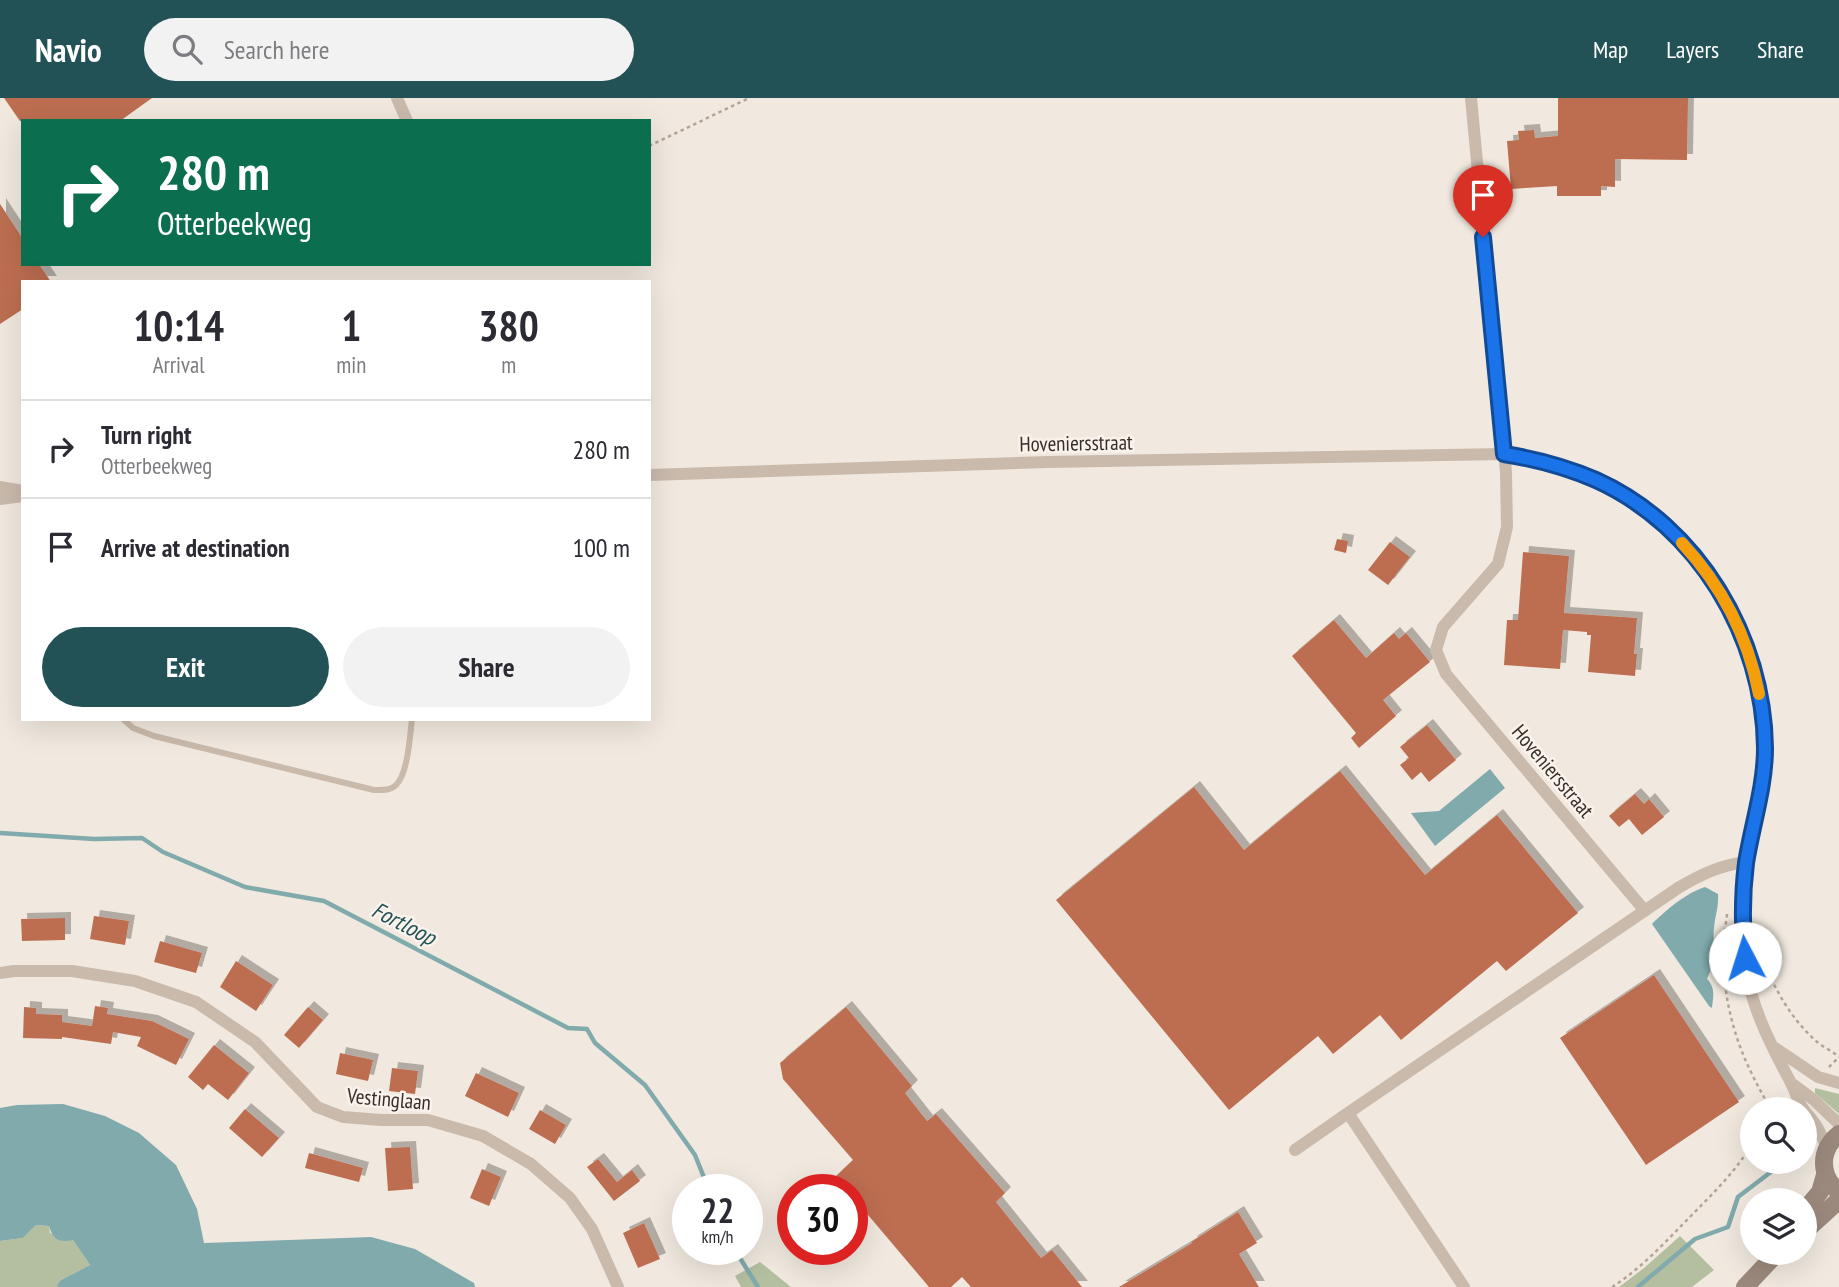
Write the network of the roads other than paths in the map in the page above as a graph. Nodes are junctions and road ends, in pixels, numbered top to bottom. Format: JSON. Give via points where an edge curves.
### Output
{"nodes":[{"id":1,"x":397,"y":98,"type":"edge"},
{"id":2,"x":1471,"y":98,"type":"edge"},
{"id":3,"x":406,"y":119,"type":"edge"},
{"id":4,"x":1504,"y":454,"type":"junction"},
{"id":5,"x":651,"y":475,"type":"edge"},
{"id":6,"x":0,"y":487,"type":"edge"},
{"id":7,"x":21,"y":493,"type":"edge"},
{"id":8,"x":21,"y":494,"type":"edge"},
{"id":9,"x":0,"y":499,"type":"edge"},
{"id":10,"x":124,"y":721,"type":"edge"},
{"id":11,"x":412,"y":721,"type":"edge"},
{"id":12,"x":1746,"y":862,"type":"junction"},
{"id":13,"x":1645,"y":911,"type":"junction"},
{"id":14,"x":0,"y":973,"type":"edge"},
{"id":15,"x":1772,"y":1046,"type":"junction"},
{"id":16,"x":1791,"y":1083,"type":"junction"},
{"id":17,"x":1839,"y":1083,"type":"edge"},
{"id":18,"x":1348,"y":1114,"type":"junction"},
{"id":19,"x":1839,"y":1124,"type":"edge"},
{"id":20,"x":1833,"y":1141,"type":"edge"},
{"id":21,"x":1295,"y":1150,"type":"dead end"},
{"id":22,"x":1825,"y":1175,"type":"junction"},
{"id":23,"x":1839,"y":1192,"type":"edge"},
{"id":24,"x":1817,"y":1196,"type":"edge"},
{"id":25,"x":1839,"y":1200,"type":"edge"},
{"id":26,"x":1817,"y":1221,"type":"edge"},
{"id":27,"x":1766,"y":1265,"type":"edge"},
{"id":28,"x":618,"y":1287,"type":"edge"},
{"id":29,"x":1464,"y":1287,"type":"edge"},
{"id":30,"x":1745,"y":1287,"type":"edge"}],
"edges":[{"from":1,"to":3,"type":"street"},
{"from":2,"to":4,"type":"street"},
{"from":4,"to":5,"type":"street","name":"Hoveniersstraat"},
{"from":4,"to":12,"type":"street","name":"Hoveniersstraat","via":[[1564,467],[1631,500],[1661,521],[1691,553],[1730,609],[1754,670],[1765,748]]},
{"from":4,"to":13,"type":"street","name":"Hoveniersstraat","via":[[1507,527],[1498,564],[1443,627],[1436,650],[1446,674]]},
{"from":6,"to":7,"type":"street"},
{"from":8,"to":9,"type":"street"},
{"from":10,"to":11,"type":"lane","via":[[154,736],[374,790],[389,790],[401,779]]},
{"from":12,"to":13,"type":"street","via":[[1720,866]]},
{"from":12,"to":15,"type":"street","name":"Hoveniersstraat","via":[[1741,913],[1747,977]]},
{"from":13,"to":18,"type":"street"},
{"from":14,"to":28,"type":"street","name":"Vestinglaan","via":[[72,971],[135,981],[196,1002],[254,1042],[317,1107],[343,1117],[428,1120],[483,1136],[531,1164],[570,1198],[592,1229]]},
{"from":15,"to":16,"type":"street","name":"Hoveniersstraat"},
{"from":15,"to":17,"type":"street","via":[[1818,1077]]},
{"from":16,"to":19,"type":"street","name":"Hoveniersstraat"},
{"from":16,"to":20,"type":"street","name":"Hoveniersstraat","via":[[1801,1106]]},
{"from":18,"to":21,"type":"street"},
{"from":18,"to":29,"type":"street"},
{"from":20,"to":22,"type":"main road","via":[[1823,1166]]},
{"from":22,"to":23,"type":"main road"},
{"from":22,"to":24,"type":"main road"},
{"from":25,"to":26,"type":"main road"},
{"from":27,"to":30,"type":"main road"}]}
